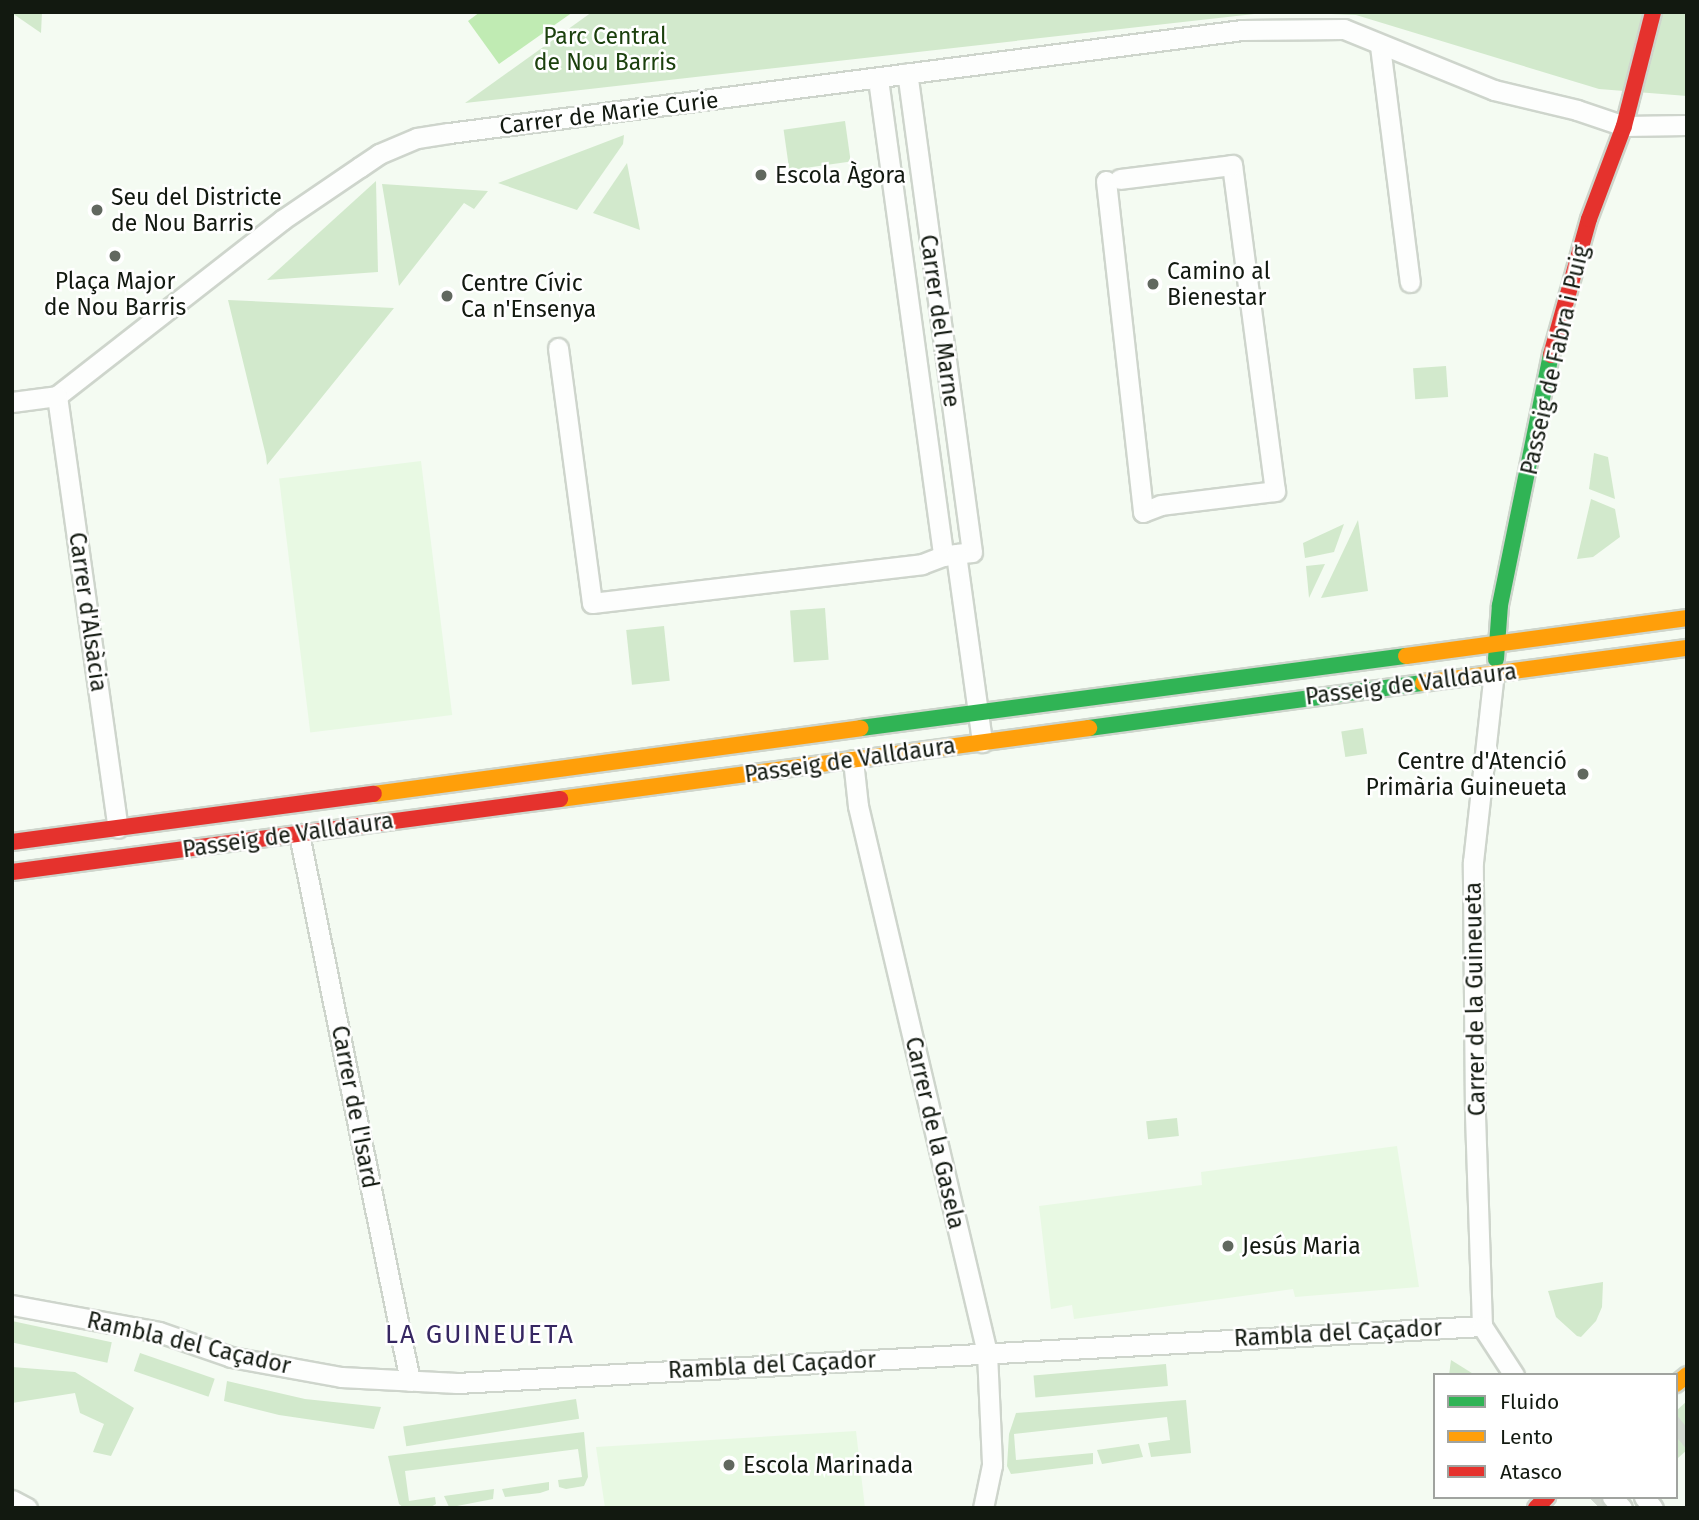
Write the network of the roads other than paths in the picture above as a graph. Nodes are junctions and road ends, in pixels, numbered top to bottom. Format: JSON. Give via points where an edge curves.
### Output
{"nodes":[{"id":1,"x":1653,"y":12,"type":"edge"},
{"id":2,"x":1380,"y":46,"type":"junction"},
{"id":3,"x":907,"y":73,"type":"junction"},
{"id":4,"x":878,"y":79,"type":"junction"},
{"id":5,"x":1624,"y":125,"type":"junction"},
{"id":6,"x":1687,"y":125,"type":"edge"},
{"id":7,"x":1113,"y":180,"type":"joint"},
{"id":8,"x":1410,"y":282,"type":"dead end"},
{"id":9,"x":558,"y":348,"type":"dead end"},
{"id":10,"x":57,"y":396,"type":"junction"},
{"id":11,"x":12,"y":402,"type":"edge"},
{"id":12,"x":949,"y":555,"type":"junction"},
{"id":13,"x":1687,"y":618,"type":"edge"},
{"id":14,"x":1497,"y":643,"type":"junction"},
{"id":15,"x":1687,"y":648,"type":"edge"},
{"id":16,"x":1494,"y":673,"type":"junction"},
{"id":17,"x":979,"y":712,"type":"junction"},
{"id":18,"x":982,"y":742,"type":"junction"},
{"id":19,"x":853,"y":760,"type":"junction"},
{"id":20,"x":118,"y":828,"type":"junction"},
{"id":21,"x":299,"y":834,"type":"junction"},
{"id":22,"x":12,"y":842,"type":"edge"},
{"id":23,"x":122,"y":858,"type":"junction"},
{"id":24,"x":12,"y":872,"type":"edge"},
{"id":25,"x":12,"y":1306,"type":"edge"},
{"id":26,"x":1482,"y":1326,"type":"junction"},
{"id":27,"x":987,"y":1353,"type":"junction"},
{"id":28,"x":1513,"y":1373,"type":"edge"},
{"id":29,"x":410,"y":1381,"type":"junction"},
{"id":30,"x":12,"y":1500,"type":"edge"},
{"id":31,"x":27,"y":1508,"type":"edge"},
{"id":32,"x":983,"y":1508,"type":"edge"}],
"edges":[{"from":1,"to":5,"type":"main road","name":"Passeig de Fabra i Puig"},
{"from":2,"to":3,"type":"street","name":"Carrer de Marie Curie","via":[[1344,29],[1242,30]]},
{"from":2,"to":5,"type":"street","name":"Carrer de Marie Curie","via":[[1494,90]]},
{"from":2,"to":8,"type":"street"},
{"from":3,"to":4,"type":"street","name":"Carrer de Marie Curie"},
{"from":3,"to":12,"type":"street","name":"Carrer del Marne","via":[[972,552]]},
{"from":4,"to":10,"type":"street","name":"Carrer de Marie Curie","via":[[418,138],[379,154],[282,220]]},
{"from":4,"to":12,"type":"street","name":"Carrer del Marne"},
{"from":5,"to":6,"type":"street","name":"Carrer de Marie Curie"},
{"from":5,"to":14,"type":"main road","name":"Passeig de Fabra i Puig","via":[[1589,219],[1552,349],[1500,605]]},
{"from":7,"to":7,"type":"street","via":[[1143,512],[1161,505],[1275,491],[1232,165]]},
{"from":9,"to":12,"type":"street","via":[[592,603],[922,564]]},
{"from":10,"to":11,"type":"street"},
{"from":10,"to":20,"type":"street","name":"Carrer d'Alsàcia"},
{"from":12,"to":17,"type":"street","name":"Carrer del Marne"},
{"from":13,"to":14,"type":"main road","name":"Passeig de Valldaura"},
{"from":14,"to":16,"type":"main road","name":"Passeig de Fabra i Puig"},
{"from":14,"to":17,"type":"main road","name":"Passeig de Valldaura"},
{"from":15,"to":16,"type":"main road","name":"Passeig de Valldaura"},
{"from":16,"to":18,"type":"main road","name":"Passeig de Valldaura"},
{"from":16,"to":26,"type":"street","name":"Carrer de la Guineueta","via":[[1473,862]]},
{"from":17,"to":18,"type":"street","name":"Carrer del Marne"},
{"from":17,"to":20,"type":"main road","name":"Passeig de Valldaura"},
{"from":18,"to":19,"type":"main road","name":"Passeig de Valldaura"},
{"from":19,"to":21,"type":"main road","name":"Passeig de Valldaura"},
{"from":19,"to":27,"type":"street","name":"Carrer de la Gasela","via":[[858,806]]},
{"from":20,"to":22,"type":"main road","name":"Passeig de Valldaura"},
{"from":20,"to":23,"type":"main road"},
{"from":21,"to":23,"type":"main road","name":"Passeig de Valldaura"},
{"from":21,"to":29,"type":"street","name":"Carrer de l'Isard"},
{"from":23,"to":24,"type":"main road","name":"Passeig de Valldaura"},
{"from":25,"to":29,"type":"street","name":"Rambla del Caçador","via":[[159,1332],[231,1357],[341,1377]]},
{"from":26,"to":27,"type":"street","name":"Rambla del Caçador"},
{"from":26,"to":28,"type":"street"},
{"from":27,"to":29,"type":"street","name":"Rambla del Caçador"},
{"from":27,"to":32,"type":"street","name":"Carrer de la Gasela","via":[[992,1465]]},
{"from":30,"to":31,"type":"street"}]}
